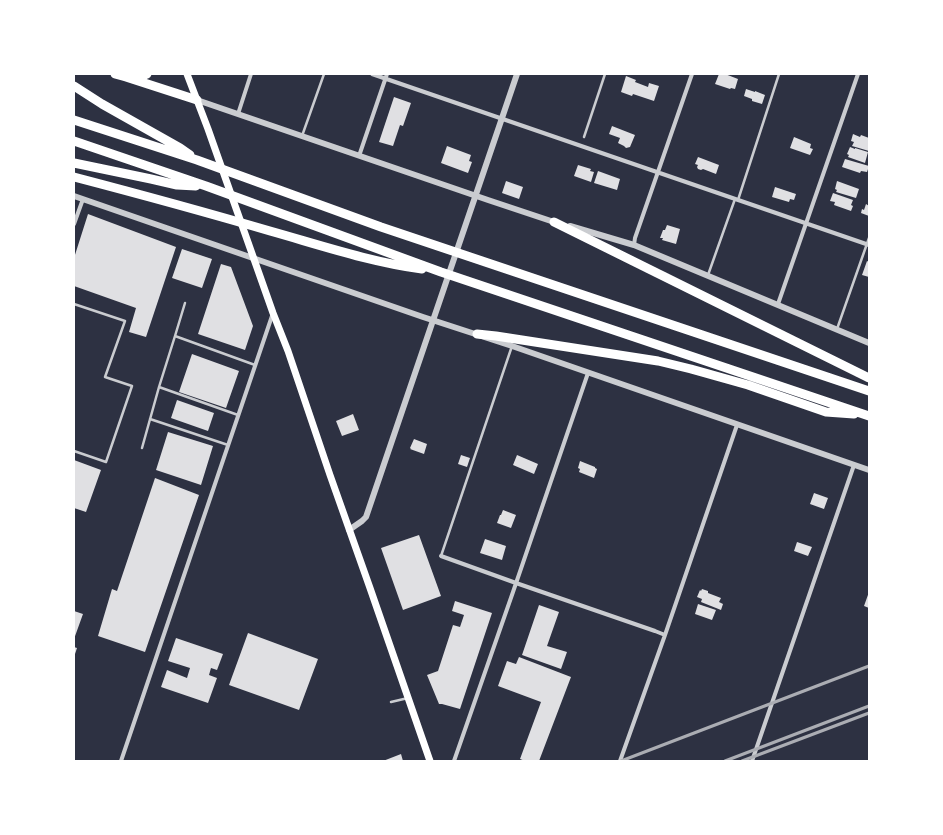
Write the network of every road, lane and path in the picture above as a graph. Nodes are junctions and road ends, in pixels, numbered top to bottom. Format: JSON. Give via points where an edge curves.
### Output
{"nodes":[{"id":1,"x":115,"y":74,"type":"edge"},
{"id":2,"x":147,"y":74,"type":"edge"},
{"id":3,"x":187,"y":74,"type":"edge"},
{"id":4,"x":251,"y":74,"type":"edge"},
{"id":5,"x":324,"y":74,"type":"edge"},
{"id":6,"x":372,"y":74,"type":"edge"},
{"id":7,"x":517,"y":74,"type":"edge"},
{"id":8,"x":605,"y":74,"type":"edge"},
{"id":9,"x":692,"y":74,"type":"edge"},
{"id":10,"x":779,"y":74,"type":"edge"},
{"id":11,"x":858,"y":74,"type":"edge"},
{"id":12,"x":386,"y":76,"type":"edge"},
{"id":13,"x":126,"y":77,"type":"junction"},
{"id":14,"x":74,"y":86,"type":"edge"},
{"id":15,"x":197,"y":100,"type":"junction"},
{"id":16,"x":238,"y":114,"type":"junction"},
{"id":17,"x":502,"y":118,"type":"junction"},
{"id":18,"x":74,"y":120,"type":"edge"},
{"id":19,"x":302,"y":136,"type":"junction"},
{"id":20,"x":584,"y":137,"type":"dead end"},
{"id":21,"x":74,"y":141,"type":"edge"},
{"id":22,"x":359,"y":156,"type":"junction"},
{"id":23,"x":197,"y":160,"type":"junction"},
{"id":24,"x":74,"y":163,"type":"edge"},
{"id":25,"x":658,"y":172,"type":"junction"},
{"id":26,"x":74,"y":177,"type":"edge"},
{"id":27,"x":206,"y":186,"type":"junction"},
{"id":28,"x":74,"y":196,"type":"edge"},
{"id":29,"x":475,"y":196,"type":"junction"},
{"id":30,"x":83,"y":199,"type":"junction"},
{"id":31,"x":736,"y":199,"type":"junction"},
{"id":32,"x":554,"y":222,"type":"junction"},
{"id":33,"x":806,"y":223,"type":"junction"},
{"id":34,"x":74,"y":224,"type":"edge"},
{"id":35,"x":869,"y":238,"type":"edge"},
{"id":36,"x":634,"y":245,"type":"junction"},
{"id":37,"x":868,"y":245,"type":"edge"},
{"id":38,"x":254,"y":259,"type":"junction"},
{"id":39,"x":441,"y":272,"type":"junction"},
{"id":40,"x":708,"y":276,"type":"junction"},
{"id":41,"x":185,"y":303,"type":"dead end"},
{"id":42,"x":74,"y":304,"type":"edge"},
{"id":43,"x":778,"y":304,"type":"junction"},
{"id":44,"x":273,"y":313,"type":"junction"},
{"id":45,"x":434,"y":320,"type":"junction"},
{"id":46,"x":837,"y":329,"type":"junction"},
{"id":47,"x":477,"y":334,"type":"junction"},
{"id":48,"x":175,"y":336,"type":"junction"},
{"id":49,"x":869,"y":343,"type":"edge"},
{"id":50,"x":512,"y":346,"type":"junction"},
{"id":51,"x":255,"y":365,"type":"junction"},
{"id":52,"x":588,"y":373,"type":"junction"},
{"id":53,"x":869,"y":378,"type":"edge"},
{"id":54,"x":159,"y":387,"type":"junction"},
{"id":55,"x":869,"y":391,"type":"edge"},
{"id":56,"x":238,"y":415,"type":"junction"},
{"id":57,"x":869,"y":416,"type":"edge"},
{"id":58,"x":150,"y":419,"type":"junction"},
{"id":59,"x":737,"y":425,"type":"junction"},
{"id":60,"x":228,"y":445,"type":"junction"},
{"id":61,"x":142,"y":448,"type":"dead end"},
{"id":62,"x":74,"y":451,"type":"edge"},
{"id":63,"x":854,"y":465,"type":"junction"},
{"id":64,"x":869,"y":470,"type":"edge"},
{"id":65,"x":349,"y":530,"type":"junction"},
{"id":66,"x":441,"y":556,"type":"joint"},
{"id":67,"x":516,"y":583,"type":"junction"},
{"id":68,"x":666,"y":635,"type":"junction"},
{"id":69,"x":409,"y":698,"type":"junction"},
{"id":70,"x":391,"y":702,"type":"dead end"},
{"id":71,"x":121,"y":761,"type":"edge"},
{"id":72,"x":430,"y":761,"type":"edge"},
{"id":73,"x":454,"y":761,"type":"edge"},
{"id":74,"x":620,"y":761,"type":"edge"},
{"id":75,"x":752,"y":761,"type":"edge"}],
"edges":[{"from":1,"to":13,"type":"highway"},
{"from":2,"to":13,"type":"highway"},
{"from":3,"to":15,"type":"main road"},
{"from":4,"to":16,"type":"street"},
{"from":5,"to":19,"type":"lane"},
{"from":6,"to":12,"type":"street"},
{"from":7,"to":17,"type":"street"},
{"from":8,"to":20,"type":"lane"},
{"from":9,"to":25,"type":"street"},
{"from":10,"to":31,"type":"lane"},
{"from":11,"to":33,"type":"street"},
{"from":12,"to":17,"type":"street"},
{"from":12,"to":22,"type":"street"},
{"from":13,"to":15,"type":"highway"},
{"from":14,"to":23,"type":"highway"},
{"from":15,"to":16,"type":"street"},
{"from":15,"to":38,"type":"main road"},
{"from":16,"to":19,"type":"street"},
{"from":17,"to":25,"type":"street"},
{"from":17,"to":29,"type":"street"},
{"from":18,"to":23,"type":"highway"},
{"from":19,"to":22,"type":"street"},
{"from":21,"to":27,"type":"highway"},
{"from":22,"to":29,"type":"street"},
{"from":23,"to":55,"type":"highway","via":[[381,227]]},
{"from":24,"to":27,"type":"highway","via":[[177,185]]},
{"from":25,"to":31,"type":"street"},
{"from":25,"to":36,"type":"street"},
{"from":26,"to":39,"type":"highway","via":[[398,266]]},
{"from":27,"to":39,"type":"highway"},
{"from":28,"to":30,"type":"street"},
{"from":29,"to":32,"type":"street"},
{"from":29,"to":45,"type":"street"},
{"from":30,"to":34,"type":"street"},
{"from":30,"to":38,"type":"street"},
{"from":31,"to":33,"type":"street"},
{"from":31,"to":40,"type":"lane"},
{"from":32,"to":36,"type":"street"},
{"from":32,"to":53,"type":"highway"},
{"from":33,"to":37,"type":"street"},
{"from":33,"to":43,"type":"street"},
{"from":35,"to":37,"type":"lane"},
{"from":36,"to":40,"type":"street"},
{"from":37,"to":46,"type":"lane"},
{"from":38,"to":44,"type":"main road"},
{"from":38,"to":45,"type":"street"},
{"from":39,"to":57,"type":"highway"},
{"from":40,"to":43,"type":"street"},
{"from":41,"to":48,"type":"lane"},
{"from":42,"to":62,"type":"lane","via":[[125,321],[105,377],[132,386],[106,462]]},
{"from":43,"to":46,"type":"street"},
{"from":44,"to":51,"type":"street"},
{"from":44,"to":65,"type":"main road"},
{"from":45,"to":47,"type":"street"},
{"from":45,"to":65,"type":"street","via":[[366,517]]},
{"from":46,"to":49,"type":"street"},
{"from":47,"to":50,"type":"street"},
{"from":47,"to":57,"type":"highway","via":[[658,361],[748,385],[826,412]]},
{"from":48,"to":51,"type":"lane"},
{"from":48,"to":54,"type":"lane"},
{"from":50,"to":52,"type":"street"},
{"from":50,"to":66,"type":"lane"},
{"from":51,"to":56,"type":"street"},
{"from":52,"to":59,"type":"street"},
{"from":52,"to":67,"type":"street"},
{"from":54,"to":56,"type":"lane"},
{"from":54,"to":58,"type":"lane"},
{"from":56,"to":60,"type":"street"},
{"from":58,"to":60,"type":"lane"},
{"from":58,"to":61,"type":"lane"},
{"from":59,"to":63,"type":"street"},
{"from":59,"to":68,"type":"street"},
{"from":60,"to":71,"type":"street"},
{"from":63,"to":64,"type":"street"},
{"from":63,"to":75,"type":"street"},
{"from":65,"to":69,"type":"main road"},
{"from":66,"to":67,"type":"street"},
{"from":67,"to":68,"type":"street"},
{"from":67,"to":73,"type":"street"},
{"from":68,"to":74,"type":"street"},
{"from":69,"to":70,"type":"lane"},
{"from":69,"to":72,"type":"main road"}]}
